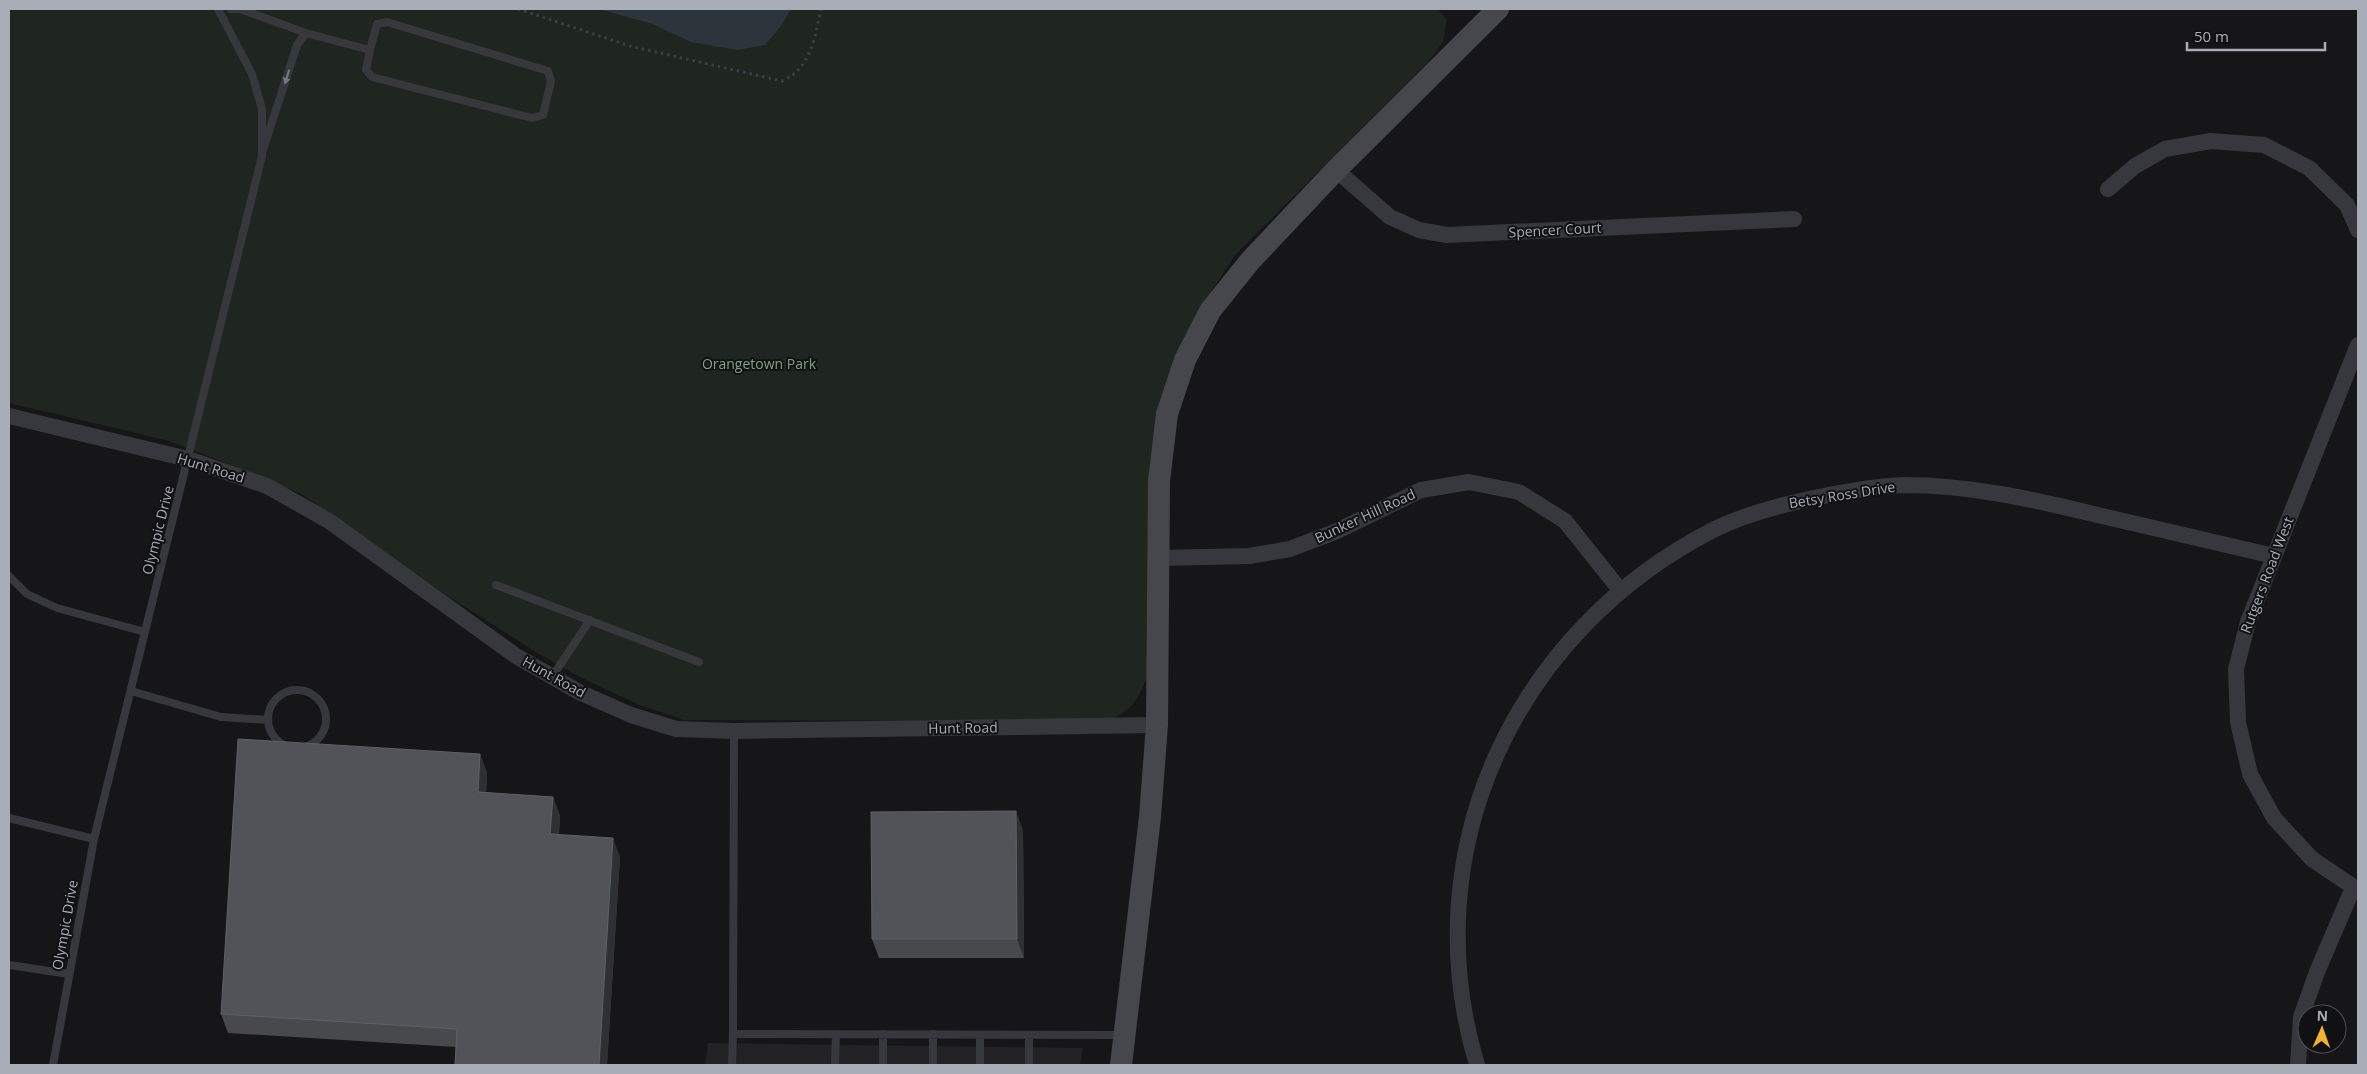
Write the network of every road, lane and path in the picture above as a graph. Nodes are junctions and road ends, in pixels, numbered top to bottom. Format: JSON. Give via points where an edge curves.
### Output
{"nodes":[{"id":1,"x":218,"y":9,"type":"edge"},
{"id":2,"x":231,"y":9,"type":"edge"},
{"id":3,"x":518,"y":9,"type":"edge"},
{"id":4,"x":821,"y":9,"type":"edge"},
{"id":5,"x":1498,"y":9,"type":"edge"},
{"id":6,"x":306,"y":33,"type":"junction"},
{"id":7,"x":370,"y":50,"type":"junction"},
{"id":8,"x":262,"y":156,"type":"junction"},
{"id":9,"x":1336,"y":170,"type":"junction"},
{"id":10,"x":2108,"y":189,"type":"dead end"},
{"id":11,"x":1794,"y":219,"type":"dead end"},
{"id":12,"x":2358,"y":230,"type":"edge"},
{"id":13,"x":2358,"y":345,"type":"edge"},
{"id":14,"x":9,"y":416,"type":"edge"},
{"id":15,"x":188,"y":459,"type":"junction"},
{"id":16,"x":2274,"y":556,"type":"junction"},
{"id":17,"x":1159,"y":558,"type":"junction"},
{"id":18,"x":9,"y":576,"type":"edge"},
{"id":19,"x":496,"y":585,"type":"dead end"},
{"id":20,"x":1620,"y":590,"type":"junction"},
{"id":21,"x":590,"y":620,"type":"junction"},
{"id":22,"x":145,"y":632,"type":"junction"},
{"id":23,"x":699,"y":662,"type":"dead end"},
{"id":24,"x":552,"y":677,"type":"junction"},
{"id":25,"x":131,"y":691,"type":"junction"},
{"id":26,"x":268,"y":720,"type":"junction"},
{"id":27,"x":1157,"y":725,"type":"junction"},
{"id":28,"x":734,"y":731,"type":"junction"},
{"id":29,"x":9,"y":818,"type":"edge"},
{"id":30,"x":94,"y":839,"type":"junction"},
{"id":31,"x":2356,"y":889,"type":"edge"},
{"id":32,"x":9,"y":965,"type":"edge"},
{"id":33,"x":69,"y":974,"type":"junction"},
{"id":34,"x":733,"y":1034,"type":"junction"},
{"id":35,"x":836,"y":1034,"type":"junction"},
{"id":36,"x":883,"y":1034,"type":"junction"},
{"id":37,"x":934,"y":1034,"type":"junction"},
{"id":38,"x":980,"y":1034,"type":"junction"},
{"id":39,"x":1029,"y":1035,"type":"junction"},
{"id":40,"x":1125,"y":1035,"type":"junction"},
{"id":41,"x":53,"y":1065,"type":"edge"},
{"id":42,"x":732,"y":1065,"type":"edge"},
{"id":43,"x":835,"y":1065,"type":"edge"},
{"id":44,"x":882,"y":1065,"type":"edge"},
{"id":45,"x":933,"y":1065,"type":"edge"},
{"id":46,"x":980,"y":1065,"type":"edge"},
{"id":47,"x":1028,"y":1065,"type":"edge"},
{"id":48,"x":1121,"y":1065,"type":"edge"},
{"id":49,"x":1477,"y":1065,"type":"edge"},
{"id":50,"x":2298,"y":1065,"type":"edge"}],
"edges":[{"from":1,"to":8,"type":"lane","name":"Olympic Drive","via":[[252,74],[262,109]]},
{"from":2,"to":6,"type":"lane","via":[[240,9]]},
{"from":3,"to":4,"type":"path","via":[[630,46],[782,81],[792,76],[810,52]]},
{"from":5,"to":9,"type":"street"},
{"from":6,"to":7,"type":"lane"},
{"from":6,"to":8,"type":"lane","one_way":true,"via":[[298,45]]},
{"from":7,"to":7,"type":"lane","via":[[377,24],[387,22],[548,71],[552,81],[543,115],[532,118],[372,77],[366,70]]},
{"from":8,"to":15,"type":"lane","name":"Olympic Drive"},
{"from":9,"to":11,"type":"street","name":"Spencer Court","via":[[1390,217],[1419,230],[1447,234]]},
{"from":9,"to":17,"type":"street","via":[[1250,261],[1210,311],[1185,360],[1167,414],[1159,481]]},
{"from":10,"to":12,"type":"street","via":[[2135,166],[2165,149],[2211,141],[2264,145],[2309,168],[2347,205]]},
{"from":13,"to":16,"type":"street","name":"Rutgers Road West"},
{"from":14,"to":15,"type":"street","name":"Hunt Road"},
{"from":15,"to":22,"type":"lane","name":"Olympic Drive"},
{"from":15,"to":24,"type":"street","name":"Hunt Road","via":[[267,486],[329,521],[450,611]]},
{"from":16,"to":20,"type":"street","name":"Betsy Ross Drive","via":[[2024,498],[1967,488],[1901,485],[1836,493],[1774,507],[1718,528],[1671,554]]},
{"from":16,"to":31,"type":"street","name":"Rutgers Road West","via":[[2248,622],[2236,669],[2238,722],[2250,774],[2274,818],[2312,859]]},
{"from":17,"to":20,"type":"street","name":"Bunker Hill Road","via":[[1249,556],[1290,549],[1337,531],[1421,490],[1469,482],[1518,492],[1565,521]]},
{"from":17,"to":27,"type":"street"},
{"from":18,"to":22,"type":"lane","via":[[27,594],[57,608]]},
{"from":19,"to":21,"type":"lane"},
{"from":20,"to":49,"type":"street","name":"Betsy Ross Drive","via":[[1569,643],[1531,692],[1502,740],[1480,793],[1464,853],[1458,912],[1458,976],[1468,1035]]},
{"from":21,"to":23,"type":"lane"},
{"from":21,"to":24,"type":"lane"},
{"from":22,"to":25,"type":"lane","name":"Olympic Drive"},
{"from":24,"to":28,"type":"street","name":"Hunt Road","via":[[631,716],[676,729]]},
{"from":25,"to":26,"type":"lane","via":[[221,717]]},
{"from":25,"to":30,"type":"lane","name":"Olympic Drive"},
{"from":26,"to":26,"type":"lane","via":[[273,703],[280,696],[297,690],[315,696],[327,720],[320,738],[302,748],[292,748],[275,739]]},
{"from":27,"to":28,"type":"street","name":"Hunt Road"},
{"from":27,"to":40,"type":"street"},
{"from":28,"to":34,"type":"lane"},
{"from":29,"to":30,"type":"lane"},
{"from":30,"to":33,"type":"lane","name":"Olympic Drive"},
{"from":31,"to":50,"type":"street","via":[[2317,972],[2301,1017]]},
{"from":32,"to":33,"type":"lane"},
{"from":33,"to":41,"type":"lane","name":"Olympic Drive"},
{"from":34,"to":35,"type":"lane"},
{"from":34,"to":42,"type":"lane"},
{"from":35,"to":36,"type":"lane"},
{"from":35,"to":43,"type":"lane"},
{"from":36,"to":37,"type":"lane"},
{"from":36,"to":44,"type":"lane"},
{"from":37,"to":38,"type":"lane"},
{"from":37,"to":45,"type":"lane"},
{"from":38,"to":39,"type":"lane"},
{"from":38,"to":46,"type":"lane"},
{"from":39,"to":40,"type":"lane"},
{"from":39,"to":47,"type":"lane"},
{"from":40,"to":48,"type":"street"}]}
